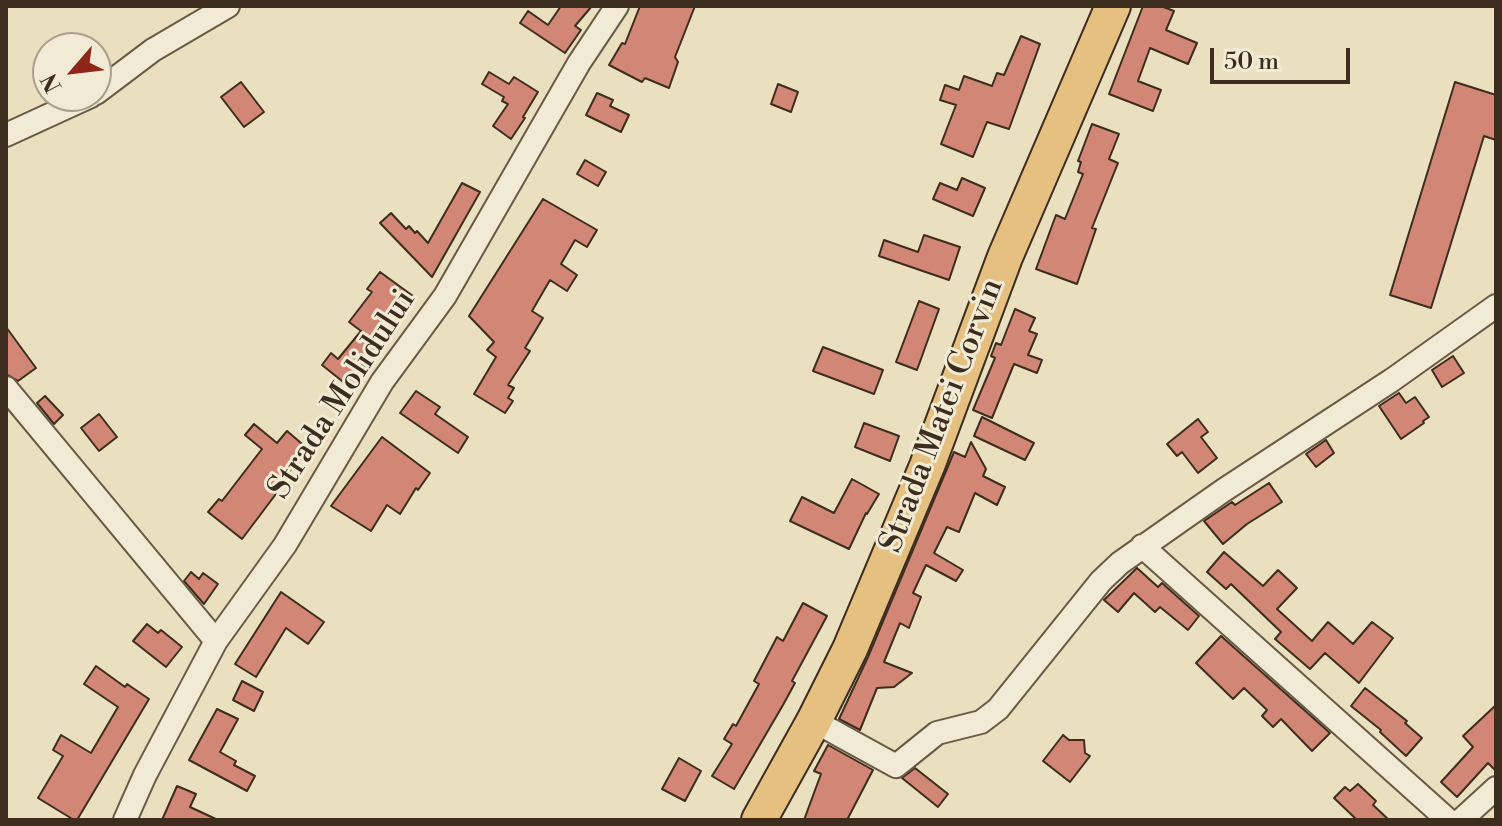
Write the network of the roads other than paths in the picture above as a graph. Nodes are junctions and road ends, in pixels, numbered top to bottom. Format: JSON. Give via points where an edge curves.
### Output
{"nodes":[{"id":1,"x":228,"y":6,"type":"edge"},
{"id":2,"x":617,"y":6,"type":"edge"},
{"id":3,"x":1113,"y":6,"type":"edge"},
{"id":4,"x":112,"y":81,"type":"edge"},
{"id":5,"x":55,"y":112,"type":"edge"},
{"id":6,"x":6,"y":135,"type":"edge"},
{"id":7,"x":1496,"y":306,"type":"edge"},
{"id":8,"x":6,"y":388,"type":"edge"},
{"id":9,"x":1142,"y":546,"type":"junction"},
{"id":10,"x":216,"y":641,"type":"junction"},
{"id":11,"x":814,"y":721,"type":"junction"},
{"id":12,"x":1496,"y":788,"type":"edge"},
{"id":13,"x":125,"y":820,"type":"edge"},
{"id":14,"x":759,"y":820,"type":"edge"},
{"id":15,"x":1448,"y":820,"type":"edge"},
{"id":16,"x":1461,"y":820,"type":"edge"}],
"edges":[{"from":1,"to":4,"type":"street"},
{"from":2,"to":10,"type":"street","name":"Strada Molidului","via":[[445,296],[382,382],[285,545]]},
{"from":3,"to":11,"type":"main road","name":"Strada Matei Corvin","via":[[1005,257],[927,466]]},
{"from":5,"to":6,"type":"street"},
{"from":7,"to":9,"type":"street"},
{"from":8,"to":10,"type":"street"},
{"from":9,"to":11,"type":"street","via":[[1101,581],[998,709],[981,722],[937,733],[896,766]]},
{"from":9,"to":15,"type":"street"},
{"from":10,"to":13,"type":"street","name":"Strada Molidului"},
{"from":11,"to":14,"type":"main road","name":"Strada Matei Corvin"},
{"from":12,"to":16,"type":"street"}]}
